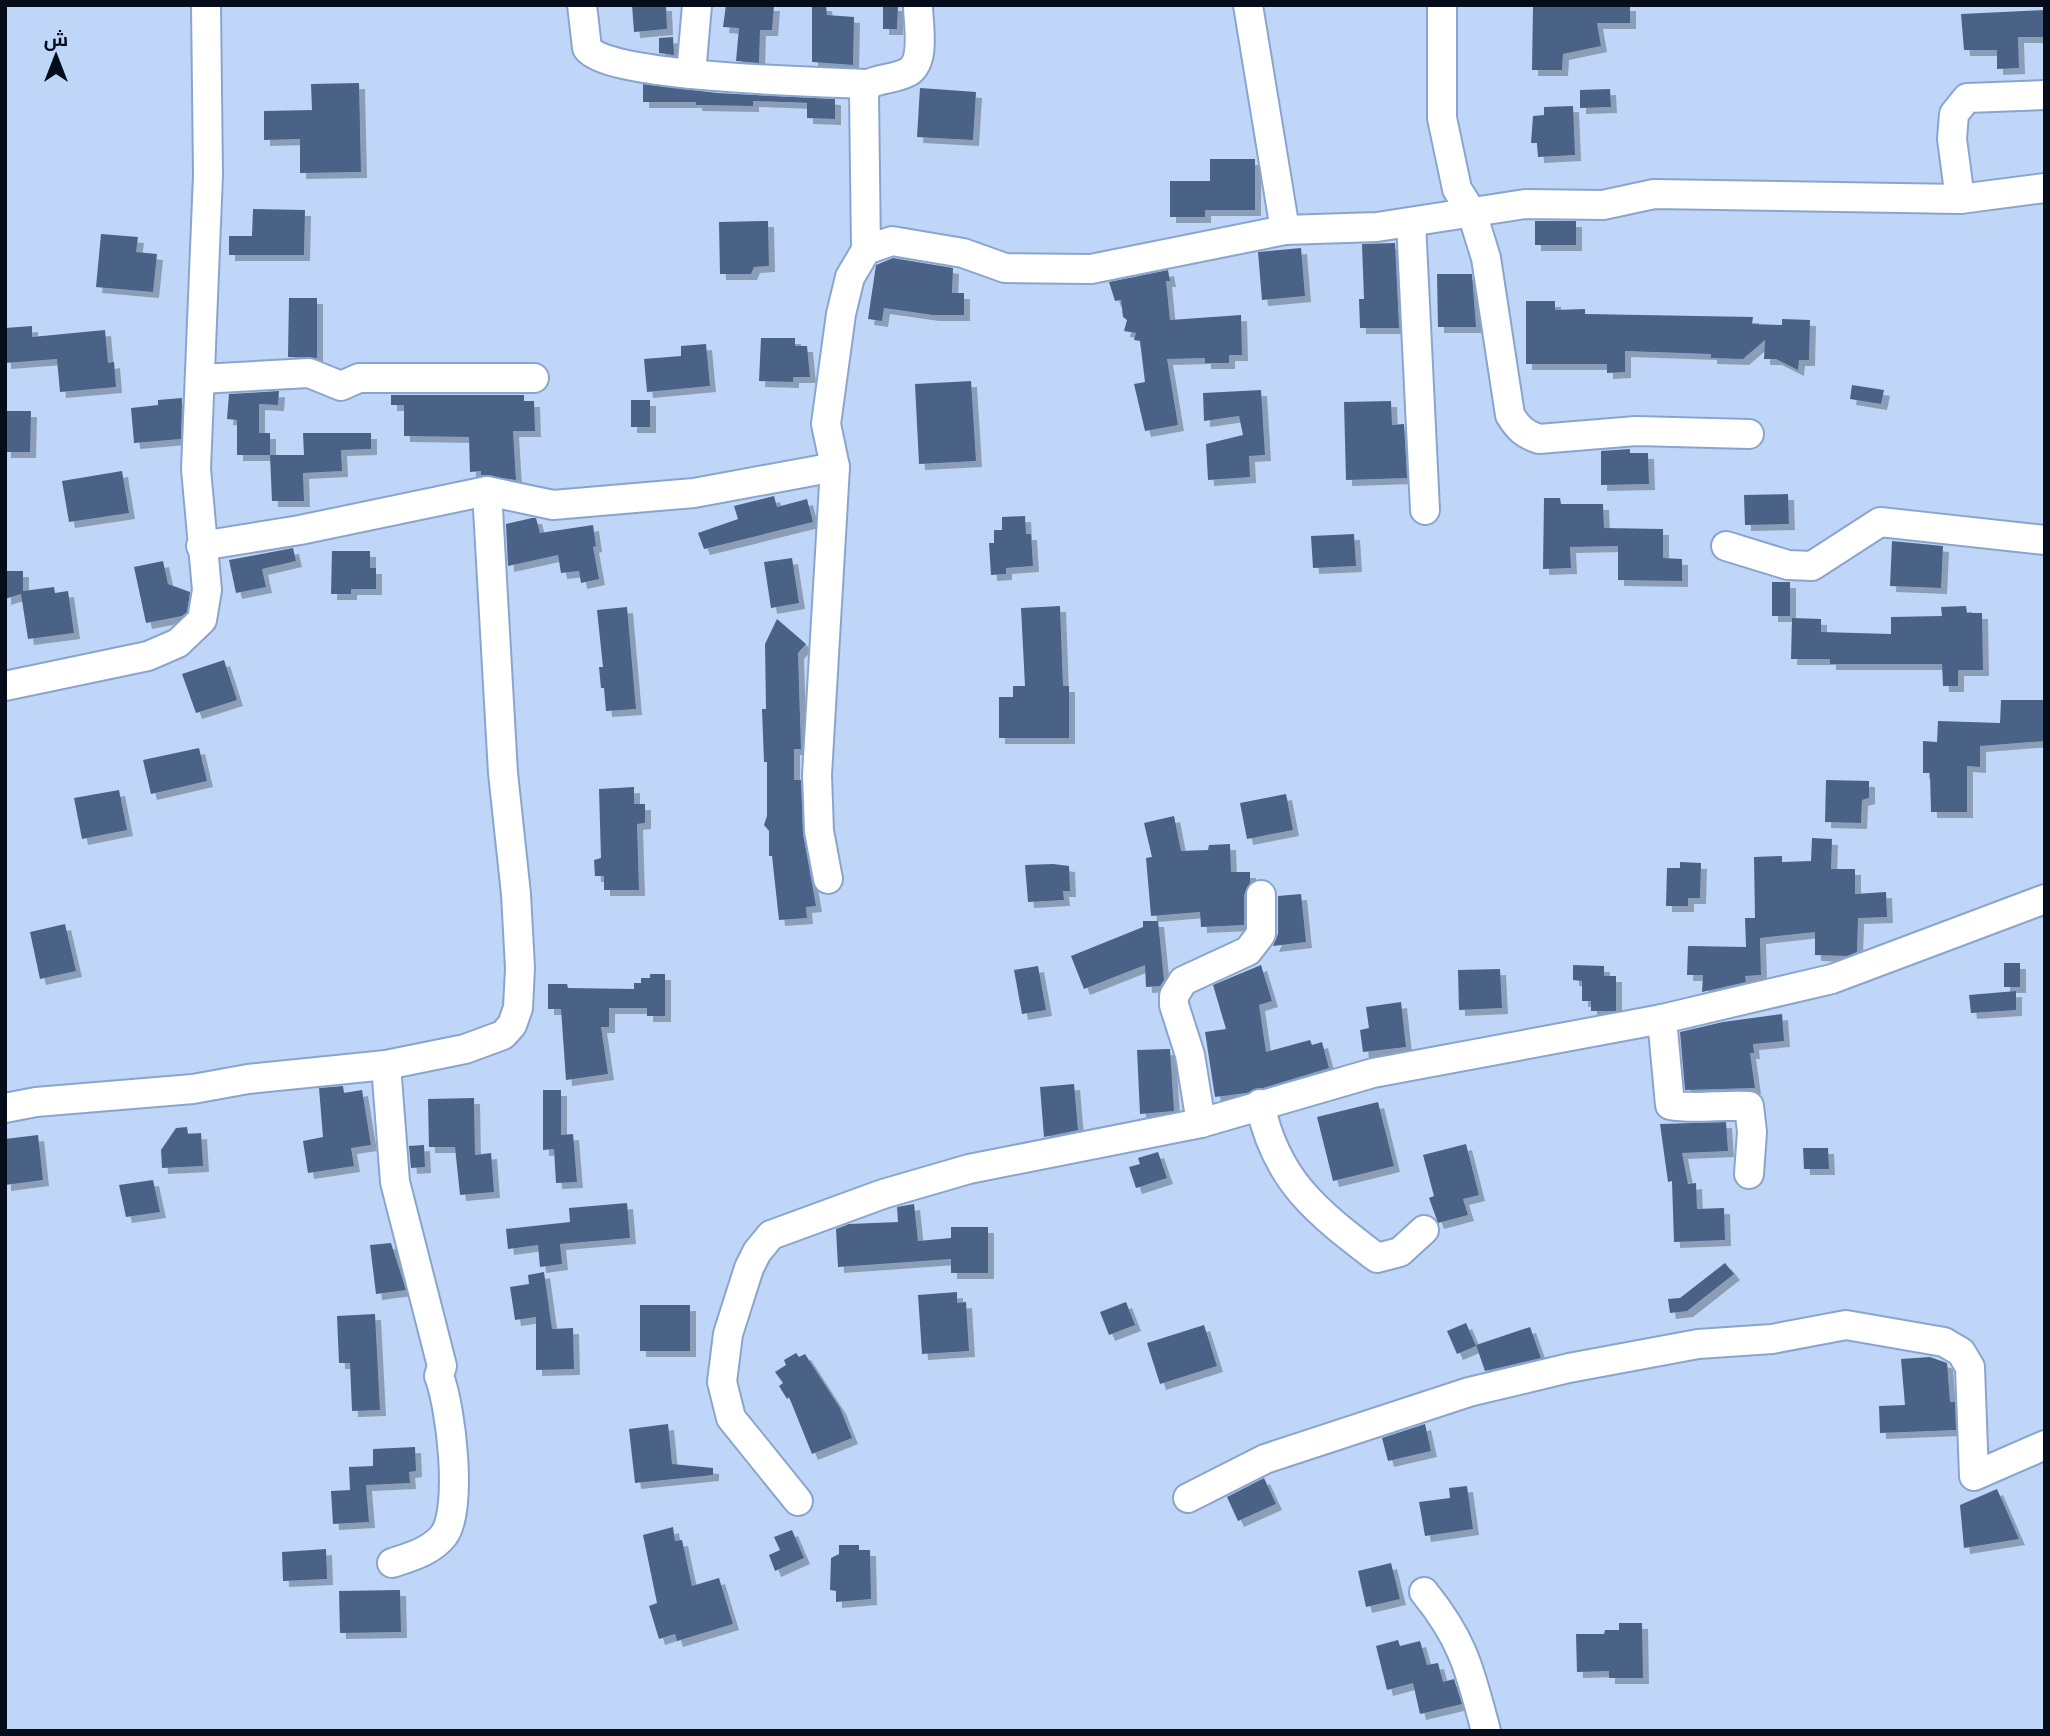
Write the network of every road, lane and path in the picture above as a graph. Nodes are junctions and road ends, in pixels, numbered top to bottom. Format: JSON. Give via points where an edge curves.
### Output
{"nodes":[{"id":1,"x":206,"y":5,"type":"edge"},
{"id":2,"x":582,"y":5,"type":"edge"},
{"id":3,"x":697,"y":5,"type":"edge"},
{"id":4,"x":918,"y":5,"type":"edge"},
{"id":5,"x":1248,"y":5,"type":"edge"},
{"id":6,"x":1443,"y":5,"type":"edge"},
{"id":7,"x":691,"y":74,"type":"junction"},
{"id":8,"x":869,"y":84,"type":"junction"},
{"id":9,"x":2045,"y":95,"type":"edge"},
{"id":10,"x":2045,"y":188,"type":"edge"},
{"id":11,"x":1960,"y":199,"type":"junction"},
{"id":12,"x":1472,"y":213,"type":"junction"},
{"id":13,"x":1411,"y":222,"type":"junction"},
{"id":14,"x":1285,"y":230,"type":"junction"},
{"id":15,"x":866,"y":250,"type":"junction"},
{"id":16,"x":534,"y":378,"type":"dead end"},
{"id":17,"x":200,"y":379,"type":"junction"},
{"id":18,"x":1749,"y":434,"type":"dead end"},
{"id":19,"x":835,"y":467,"type":"junction"},
{"id":20,"x":487,"y":491,"type":"junction"},
{"id":21,"x":1425,"y":510,"type":"dead end"},
{"id":22,"x":2045,"y":540,"type":"edge"},
{"id":23,"x":201,"y":546,"type":"junction"},
{"id":24,"x":1726,"y":546,"type":"dead end"},
{"id":25,"x":5,"y":686,"type":"edge"},
{"id":26,"x":828,"y":879,"type":"dead end"},
{"id":27,"x":1261,"y":895,"type":"dead end"},
{"id":28,"x":2045,"y":899,"type":"edge"},
{"id":29,"x":1662,"y":1019,"type":"junction"},
{"id":30,"x":386,"y":1065,"type":"junction"},
{"id":31,"x":1260,"y":1104,"type":"junction"},
{"id":32,"x":5,"y":1108,"type":"edge"},
{"id":33,"x":1202,"y":1123,"type":"junction"},
{"id":34,"x":1749,"y":1174,"type":"dead end"},
{"id":35,"x":1424,"y":1230,"type":"dead end"},
{"id":36,"x":2045,"y":1445,"type":"edge"},
{"id":37,"x":1188,"y":1498,"type":"dead end"},
{"id":38,"x":798,"y":1501,"type":"dead end"},
{"id":39,"x":393,"y":1563,"type":"dead end"},
{"id":40,"x":1424,"y":1592,"type":"dead end"},
{"id":41,"x":1486,"y":1731,"type":"edge"}],
"edges":[{"from":1,"to":17,"type":"street","via":[[208,175]]},
{"from":2,"to":7,"type":"street","via":[[587,48],[594,56]]},
{"from":3,"to":7,"type":"street"},
{"from":4,"to":8,"type":"street","via":[[919,55],[914,67]]},
{"from":5,"to":14,"type":"street"},
{"from":6,"to":12,"type":"street","via":[[1442,118],[1457,189]]},
{"from":7,"to":8,"type":"street"},
{"from":8,"to":15,"type":"street","via":[[863,107]]},
{"from":9,"to":11,"type":"street","via":[[1967,97],[1955,114],[1952,139]]},
{"from":10,"to":11,"type":"street"},
{"from":11,"to":12,"type":"street","via":[[1654,194],[1603,205],[1525,204]]},
{"from":12,"to":13,"type":"street"},
{"from":12,"to":18,"type":"street","via":[[1486,258],[1510,415],[1526,435],[1539,439],[1636,431]]},
{"from":13,"to":14,"type":"street"},
{"from":13,"to":21,"type":"street"},
{"from":14,"to":15,"type":"street","via":[[1091,269],[1005,268],[964,253],[892,241]]},
{"from":15,"to":19,"type":"street","via":[[850,277],[841,314],[826,424]]},
{"from":16,"to":17,"type":"street","via":[[359,378],[341,386],[309,373]]},
{"from":17,"to":23,"type":"street","via":[[196,469]]},
{"from":19,"to":20,"type":"street","via":[[694,493],[553,505]]},
{"from":19,"to":26,"type":"street","via":[[817,775],[819,831]]},
{"from":20,"to":23,"type":"street"},
{"from":20,"to":30,"type":"street","via":[[503,773],[516,894],[518,1008],[503,1035],[465,1049]]},
{"from":22,"to":24,"type":"street","via":[[1880,522],[1812,566],[1788,565]]},
{"from":23,"to":25,"type":"street","via":[[207,590],[202,620],[178,643],[148,656]]},
{"from":27,"to":33,"type":"street","via":[[1261,934],[1248,951],[1183,981],[1174,996]]},
{"from":28,"to":29,"type":"street","via":[[1832,979]]},
{"from":29,"to":31,"type":"street","via":[[1373,1073]]},
{"from":29,"to":34,"type":"street","via":[[1670,1105],[1749,1106]]},
{"from":30,"to":32,"type":"street"},
{"from":30,"to":39,"type":"street","via":[[395,1182],[442,1366],[439,1376],[454,1462],[449,1524],[443,1536],[430,1547]]},
{"from":31,"to":33,"type":"street"},
{"from":31,"to":35,"type":"street","via":[[1267,1139],[1300,1194],[1377,1258],[1400,1252]]},
{"from":33,"to":38,"type":"street","via":[[969,1169],[883,1194],[772,1235],[749,1268],[728,1334],[722,1382],[731,1418]]},
{"from":36,"to":37,"type":"street","via":[[1974,1476],[1970,1367],[1961,1352],[1944,1342],[1846,1325],[1772,1339],[1698,1344],[1469,1392],[1265,1459]]},
{"from":40,"to":41,"type":"street","via":[[1449,1622],[1466,1657]]}]}
